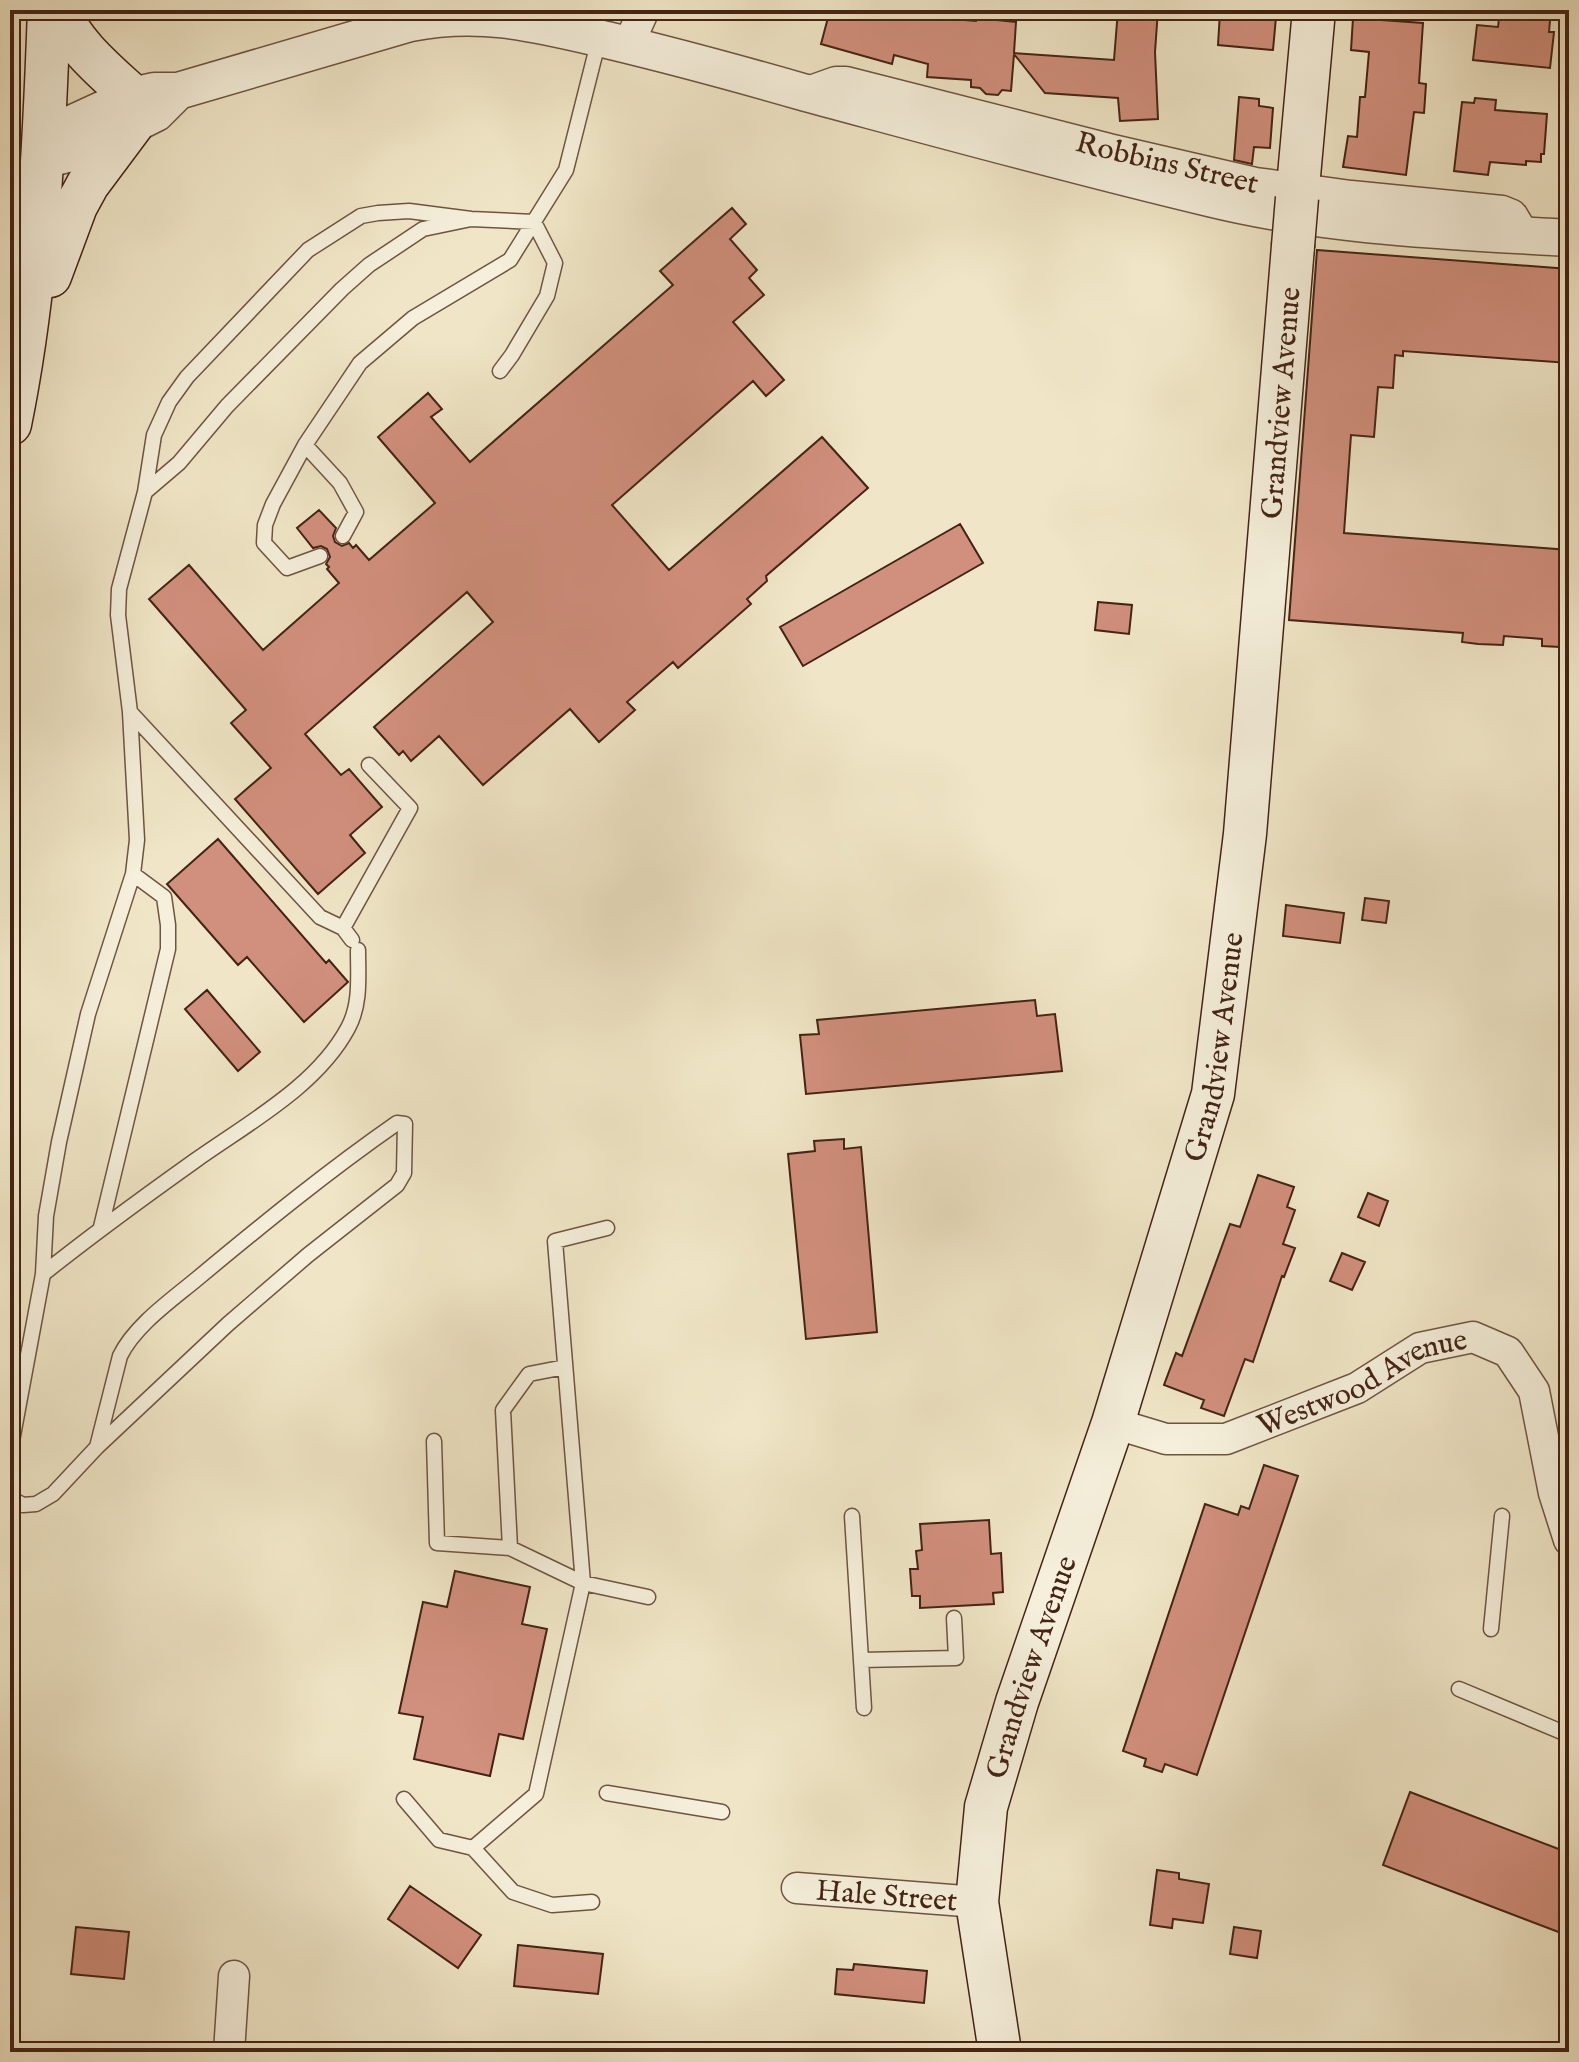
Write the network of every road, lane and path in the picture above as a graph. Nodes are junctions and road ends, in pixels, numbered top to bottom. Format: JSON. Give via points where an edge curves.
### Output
{"nodes":[{"id":1,"x":49,"y":10,"type":"edge"},
{"id":2,"x":58,"y":10,"type":"edge"},
{"id":3,"x":644,"y":10,"type":"edge"},
{"id":4,"x":1314,"y":10,"type":"edge"},
{"id":5,"x":614,"y":42,"type":"junction"},
{"id":6,"x":805,"y":93,"type":"junction"},
{"id":7,"x":132,"y":111,"type":"junction"},
{"id":8,"x":44,"y":156,"type":"junction"},
{"id":9,"x":10,"y":183,"type":"edge"},
{"id":10,"x":1298,"y":194,"type":"junction"},
{"id":11,"x":471,"y":219,"type":"junction"},
{"id":12,"x":534,"y":222,"type":"junction"},
{"id":13,"x":1569,"y":234,"type":"edge"},
{"id":14,"x":1524,"y":235,"type":"junction"},
{"id":15,"x":24,"y":353,"type":"junction"},
{"id":16,"x":500,"y":371,"type":"dead end"},
{"id":17,"x":10,"y":424,"type":"edge"},
{"id":18,"x":305,"y":445,"type":"junction"},
{"id":19,"x":145,"y":492,"type":"junction"},
{"id":20,"x":343,"y":536,"type":"dead end"},
{"id":21,"x":320,"y":556,"type":"dead end"},
{"id":22,"x":130,"y":712,"type":"junction"},
{"id":23,"x":369,"y":765,"type":"dead end"},
{"id":24,"x":133,"y":874,"type":"junction"},
{"id":25,"x":351,"y":939,"type":"junction"},
{"id":26,"x":101,"y":1227,"type":"junction"},
{"id":27,"x":607,"y":1228,"type":"dead end"},
{"id":28,"x":43,"y":1274,"type":"junction"},
{"id":29,"x":565,"y":1367,"type":"junction"},
{"id":30,"x":1113,"y":1423,"type":"junction"},
{"id":31,"x":434,"y":1441,"type":"dead end"},
{"id":32,"x":97,"y":1447,"type":"junction"},
{"id":33,"x":10,"y":1452,"type":"edge"},
{"id":34,"x":10,"y":1498,"type":"edge"},
{"id":35,"x":852,"y":1516,"type":"dead end"},
{"id":36,"x":1502,"y":1516,"type":"dead end"},
{"id":37,"x":1569,"y":1540,"type":"edge"},
{"id":38,"x":510,"y":1548,"type":"junction"},
{"id":39,"x":583,"y":1583,"type":"junction"},
{"id":40,"x":648,"y":1597,"type":"dead end"},
{"id":41,"x":954,"y":1618,"type":"dead end"},
{"id":42,"x":1491,"y":1629,"type":"dead end"},
{"id":43,"x":861,"y":1660,"type":"junction"},
{"id":44,"x":1459,"y":1689,"type":"dead end"},
{"id":45,"x":864,"y":1708,"type":"dead end"},
{"id":46,"x":1569,"y":1735,"type":"edge"},
{"id":47,"x":607,"y":1793,"type":"dead end"},
{"id":48,"x":404,"y":1799,"type":"dead end"},
{"id":49,"x":722,"y":1812,"type":"dead end"},
{"id":50,"x":473,"y":1848,"type":"junction"},
{"id":51,"x":797,"y":1888,"type":"dead end"},
{"id":52,"x":592,"y":1902,"type":"dead end"},
{"id":53,"x":977,"y":1902,"type":"junction"},
{"id":54,"x":234,"y":1976,"type":"dead end"},
{"id":55,"x":229,"y":2052,"type":"edge"},
{"id":56,"x":1000,"y":2052,"type":"edge"}],
"edges":[{"from":1,"to":8,"type":"main road"},
{"from":2,"to":7,"type":"main road"},
{"from":3,"to":5,"type":"street"},
{"from":4,"to":10,"type":"main road","name":"Grandview Avenue"},
{"from":5,"to":6,"type":"street","name":"Robbins Street"},
{"from":5,"to":7,"type":"street","name":"Robbins Street","via":[[514,20],[450,17],[392,28],[178,91],[154,91]]},
{"from":5,"to":12,"type":"lane","via":[[566,170]]},
{"from":6,"to":10,"type":"street","name":"Robbins Street","via":[[846,82]]},
{"from":6,"to":14,"type":"street","name":"Robbins Street","via":[[1247,207],[1349,222]]},
{"from":7,"to":8,"type":"street","name":"Robbins Street","via":[[71,124]]},
{"from":7,"to":15,"type":"main road","via":[[76,206]]},
{"from":8,"to":9,"type":"main road"},
{"from":8,"to":15,"type":"main road"},
{"from":10,"to":14,"type":"street","name":"Robbins Street","via":[[1502,211],[1512,215]]},
{"from":10,"to":30,"type":"main road","name":"Grandview Avenue","bridge":true,"via":[[1245,834],[1213,1094]]},
{"from":11,"to":12,"type":"lane"},
{"from":11,"to":19,"type":"lane","via":[[423,229],[369,265]]},
{"from":11,"to":19,"type":"lane","via":[[409,211],[369,214],[308,250],[169,402],[154,435]]},
{"from":12,"to":16,"type":"lane","via":[[555,263],[547,296]]},
{"from":12,"to":18,"type":"lane","via":[[510,260],[413,318],[360,363]]},
{"from":13,"to":14,"type":"street","name":"Robbins Street"},
{"from":15,"to":17,"type":"main road"},
{"from":18,"to":20,"type":"lane","via":[[340,483],[356,512]]},
{"from":18,"to":21,"type":"lane","via":[[273,504],[264,543],[287,568]]},
{"from":19,"to":22,"type":"lane","via":[[119,589]]},
{"from":22,"to":24,"type":"lane","via":[[137,840]]},
{"from":22,"to":25,"type":"lane","via":[[320,917]]},
{"from":23,"to":25,"type":"lane","via":[[410,808]]},
{"from":24,"to":26,"type":"lane","via":[[164,897],[168,949]]},
{"from":24,"to":28,"type":"lane","via":[[88,1014],[68,1099],[46,1216]]},
{"from":25,"to":26,"type":"lane","via":[[358,1003],[338,1046],[300,1087]]},
{"from":26,"to":28,"type":"lane"},
{"from":27,"to":29,"type":"lane","via":[[555,1241]]},
{"from":28,"to":33,"type":"lane"},
{"from":29,"to":38,"type":"lane","via":[[529,1374],[503,1410]]},
{"from":29,"to":39,"type":"lane"},
{"from":30,"to":37,"type":"street","name":"Westwood Avenue","via":[[1166,1439],[1226,1439],[1357,1388],[1420,1348],[1473,1337],[1508,1352],[1534,1391]]},
{"from":30,"to":53,"type":"main road","name":"Grandview Avenue","via":[[986,1807]]},
{"from":31,"to":38,"type":"lane","via":[[437,1543]]},
{"from":32,"to":32,"type":"lane","via":[[308,1255],[397,1185],[404,1173],[405,1124],[397,1123],[348,1157],[155,1314],[120,1356]]},
{"from":32,"to":34,"type":"lane","via":[[53,1494],[36,1504]]},
{"from":35,"to":43,"type":"lane"},
{"from":36,"to":42,"type":"lane"},
{"from":38,"to":39,"type":"lane"},
{"from":39,"to":40,"type":"lane"},
{"from":39,"to":50,"type":"lane","via":[[536,1794]]},
{"from":41,"to":43,"type":"lane","via":[[956,1658]]},
{"from":43,"to":45,"type":"lane"},
{"from":44,"to":46,"type":"lane"},
{"from":47,"to":49,"type":"lane"},
{"from":48,"to":50,"type":"lane","via":[[439,1840]]},
{"from":50,"to":52,"type":"lane","via":[[513,1892],[552,1905]]},
{"from":51,"to":53,"type":"street","name":"Hale Street"},
{"from":53,"to":56,"type":"main road","name":"Grandview Avenue"},
{"from":54,"to":55,"type":"street"}]}
